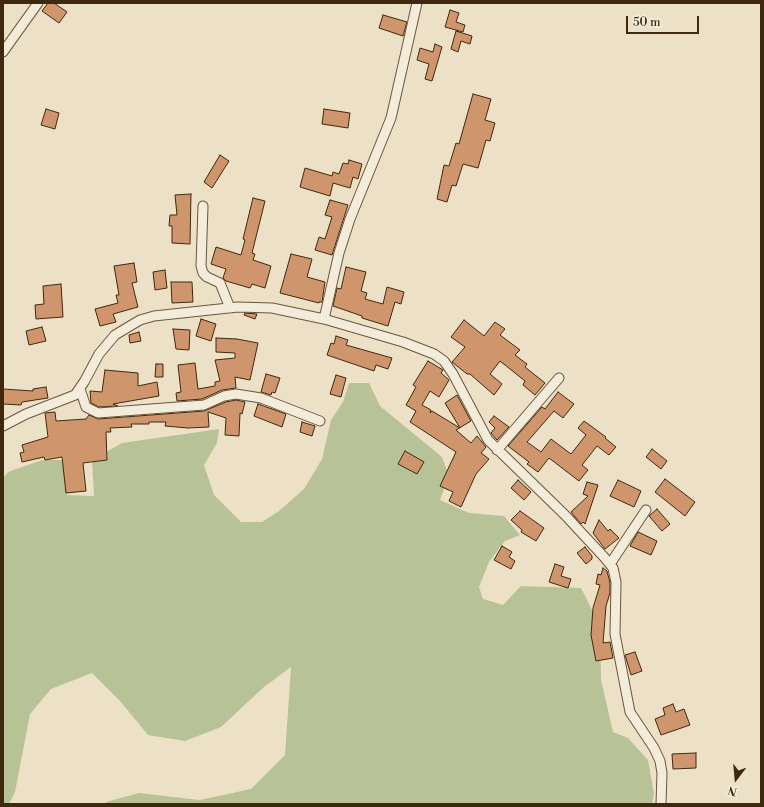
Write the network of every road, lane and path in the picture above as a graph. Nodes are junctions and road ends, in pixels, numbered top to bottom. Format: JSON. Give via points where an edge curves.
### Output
{"nodes":[{"id":1,"x":38,"y":3,"type":"edge"},
{"id":2,"x":417,"y":3,"type":"edge"},
{"id":3,"x":3,"y":52,"type":"edge"},
{"id":4,"x":204,"y":206,"type":"dead end"},
{"id":5,"x":230,"y":308,"type":"junction"},
{"id":6,"x":324,"y":319,"type":"junction"},
{"id":7,"x":559,"y":378,"type":"dead end"},
{"id":8,"x":80,"y":389,"type":"junction"},
{"id":9,"x":320,"y":421,"type":"dead end"},
{"id":10,"x":3,"y":426,"type":"edge"},
{"id":11,"x":497,"y":450,"type":"junction"},
{"id":12,"x":646,"y":510,"type":"dead end"},
{"id":13,"x":610,"y":564,"type":"junction"},
{"id":14,"x":661,"y":804,"type":"edge"}],
"edges":[{"from":1,"to":3,"type":"street"},
{"from":2,"to":6,"type":"street","via":[[391,118],[350,219],[339,253]]},
{"from":4,"to":5,"type":"street","via":[[201,266],[207,277],[220,283]]},
{"from":5,"to":6,"type":"street","via":[[255,306]]},
{"from":5,"to":8,"type":"street","via":[[154,316],[127,327],[114,335],[107,344]]},
{"from":6,"to":11,"type":"street","via":[[403,342],[439,357],[453,374],[485,436]]},
{"from":7,"to":11,"type":"street"},
{"from":8,"to":9,"type":"street","via":[[86,407],[98,413],[204,405],[224,396],[240,394],[261,398]]},
{"from":8,"to":10,"type":"street","via":[[72,397],[26,414]]},
{"from":11,"to":13,"type":"street","via":[[565,515]]},
{"from":12,"to":13,"type":"street"},
{"from":13,"to":14,"type":"street","via":[[616,582],[615,634],[630,712],[660,761]]}]}
